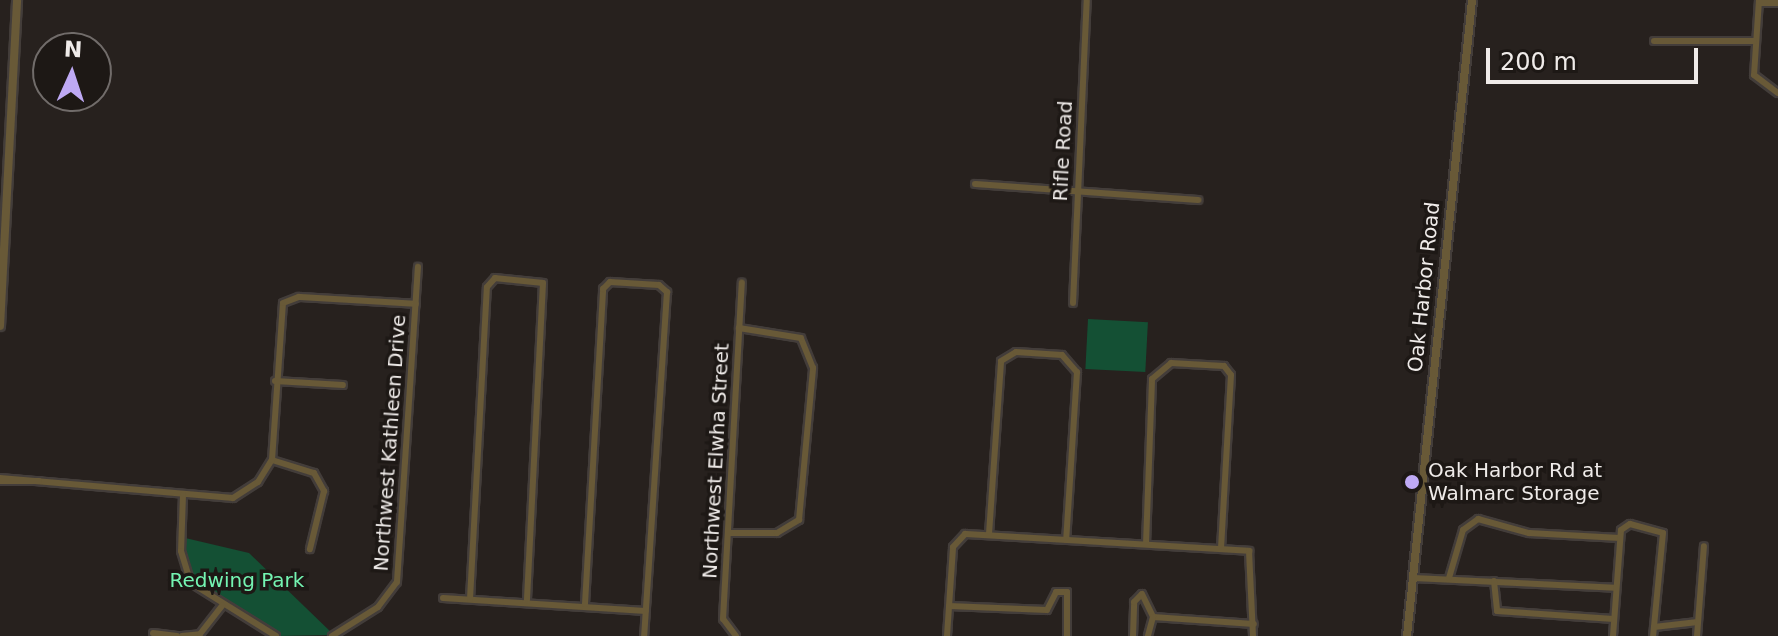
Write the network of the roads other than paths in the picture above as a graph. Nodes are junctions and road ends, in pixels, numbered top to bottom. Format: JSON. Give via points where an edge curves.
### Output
{"nodes":[{"id":1,"x":17,"y":0,"type":"edge"},
{"id":2,"x":1087,"y":0,"type":"edge"},
{"id":3,"x":1472,"y":0,"type":"edge"},
{"id":4,"x":1759,"y":1,"type":"edge"},
{"id":5,"x":1778,"y":3,"type":"edge"},
{"id":6,"x":1654,"y":41,"type":"dead end"},
{"id":7,"x":1754,"y":41,"type":"junction"},
{"id":8,"x":1778,"y":93,"type":"edge"},
{"id":9,"x":975,"y":184,"type":"dead end"},
{"id":10,"x":1077,"y":192,"type":"junction"},
{"id":11,"x":1198,"y":200,"type":"dead end"},
{"id":12,"x":418,"y":267,"type":"dead end"},
{"id":13,"x":742,"y":283,"type":"dead end"},
{"id":14,"x":1073,"y":303,"type":"dead end"},
{"id":15,"x":416,"y":304,"type":"junction"},
{"id":16,"x":0,"y":326,"type":"edge"},
{"id":17,"x":739,"y":328,"type":"junction"},
{"id":18,"x":275,"y":381,"type":"junction"},
{"id":19,"x":343,"y":385,"type":"dead end"},
{"id":20,"x":272,"y":460,"type":"junction"},
{"id":21,"x":0,"y":479,"type":"edge"},
{"id":22,"x":183,"y":495,"type":"junction"},
{"id":23,"x":728,"y":533,"type":"junction"},
{"id":24,"x":989,"y":534,"type":"junction"},
{"id":25,"x":1620,"y":538,"type":"junction"},
{"id":26,"x":1066,"y":540,"type":"junction"},
{"id":27,"x":1146,"y":544,"type":"junction"},
{"id":28,"x":1704,"y":546,"type":"dead end"},
{"id":29,"x":1221,"y":547,"type":"junction"},
{"id":30,"x":310,"y":549,"type":"dead end"},
{"id":31,"x":1414,"y":578,"type":"junction"},
{"id":32,"x":1449,"y":578,"type":"junction"},
{"id":33,"x":1494,"y":581,"type":"junction"},
{"id":34,"x":1615,"y":588,"type":"junction"},
{"id":35,"x":443,"y":598,"type":"dead end"},
{"id":36,"x":470,"y":599,"type":"junction"},
{"id":37,"x":527,"y":601,"type":"junction"},
{"id":38,"x":585,"y":604,"type":"junction"},
{"id":39,"x":222,"y":606,"type":"junction"},
{"id":40,"x":949,"y":606,"type":"junction"},
{"id":41,"x":646,"y":611,"type":"junction"},
{"id":42,"x":1153,"y":617,"type":"junction"},
{"id":43,"x":1614,"y":619,"type":"junction"},
{"id":44,"x":1698,"y":622,"type":"junction"},
{"id":45,"x":1254,"y":624,"type":"junction"},
{"id":46,"x":1654,"y":627,"type":"junction"},
{"id":47,"x":153,"y":633,"type":"dead end"},
{"id":48,"x":179,"y":636,"type":"edge"},
{"id":49,"x":276,"y":636,"type":"edge"},
{"id":50,"x":332,"y":636,"type":"edge"},
{"id":51,"x":644,"y":636,"type":"edge"},
{"id":52,"x":736,"y":636,"type":"edge"},
{"id":53,"x":947,"y":636,"type":"edge"},
{"id":54,"x":1067,"y":636,"type":"edge"},
{"id":55,"x":1133,"y":636,"type":"edge"},
{"id":56,"x":1148,"y":636,"type":"edge"},
{"id":57,"x":1253,"y":636,"type":"edge"},
{"id":58,"x":1407,"y":636,"type":"edge"},
{"id":59,"x":1613,"y":636,"type":"edge"},
{"id":60,"x":1653,"y":636,"type":"edge"},
{"id":61,"x":1697,"y":636,"type":"edge"}],
"edges":[{"from":1,"to":16,"type":"street"},
{"from":2,"to":10,"type":"street","name":"Rifle Road"},
{"from":3,"to":31,"type":"street","name":"Oak Harbor Road"},
{"from":4,"to":5,"type":"street"},
{"from":4,"to":7,"type":"street"},
{"from":6,"to":7,"type":"street"},
{"from":7,"to":8,"type":"street","via":[[1754,75]]},
{"from":9,"to":10,"type":"street"},
{"from":10,"to":11,"type":"street"},
{"from":10,"to":14,"type":"street","name":"Rifle Road"},
{"from":12,"to":15,"type":"street","name":"Northwest Kathleen Drive"},
{"from":13,"to":17,"type":"street","name":"Northwest Elwha Street"},
{"from":15,"to":18,"type":"street","via":[[289,299],[280,307]]},
{"from":15,"to":50,"type":"street","name":"Northwest Kathleen Drive","via":[[397,582],[378,607]]},
{"from":17,"to":23,"type":"street","name":"Northwest Elwha Street"},
{"from":17,"to":23,"type":"street","via":[[801,338],[813,368],[799,520],[777,533]]},
{"from":18,"to":19,"type":"street"},
{"from":18,"to":20,"type":"street"},
{"from":20,"to":22,"type":"street","via":[[258,482],[233,498]]},
{"from":20,"to":30,"type":"street","via":[[314,473],[324,491]]},
{"from":21,"to":22,"type":"street"},
{"from":22,"to":39,"type":"street","via":[[183,568]]},
{"from":23,"to":52,"type":"street","name":"Northwest Elwha Street","via":[[723,619]]},
{"from":24,"to":26,"type":"street"},
{"from":24,"to":26,"type":"street","via":[[1001,361],[1016,352],[1062,355],[1077,372]]},
{"from":24,"to":40,"type":"street","via":[[956,538]]},
{"from":25,"to":32,"type":"street","via":[[1529,533],[1478,519],[1463,530]]},
{"from":25,"to":34,"type":"street"},
{"from":25,"to":46,"type":"street","via":[[1630,524],[1663,533]]},
{"from":26,"to":27,"type":"street"},
{"from":27,"to":29,"type":"street"},
{"from":27,"to":29,"type":"street","via":[[1152,379],[1171,363],[1224,366],[1231,375]]},
{"from":28,"to":44,"type":"street"},
{"from":29,"to":45,"type":"street","via":[[1254,557]]},
{"from":31,"to":32,"type":"street"},
{"from":31,"to":58,"type":"street","name":"Oak Harbor Road"},
{"from":32,"to":33,"type":"street"},
{"from":33,"to":34,"type":"street"},
{"from":33,"to":43,"type":"street","via":[[1497,611]]},
{"from":34,"to":43,"type":"street"},
{"from":35,"to":36,"type":"street"},
{"from":36,"to":37,"type":"street"},
{"from":36,"to":37,"type":"street","via":[[487,287],[506,278],[543,283]]},
{"from":37,"to":38,"type":"street"},
{"from":38,"to":41,"type":"street"},
{"from":38,"to":41,"type":"street","via":[[603,289],[610,282],[659,285],[667,292]]},
{"from":39,"to":48,"type":"street","via":[[200,634]]},
{"from":39,"to":49,"type":"street"},
{"from":40,"to":53,"type":"street"},
{"from":40,"to":54,"type":"street","via":[[1047,610],[1056,592],[1067,592]]},
{"from":41,"to":51,"type":"street"},
{"from":42,"to":45,"type":"street"},
{"from":42,"to":55,"type":"street","via":[[1148,597],[1136,596]]},
{"from":42,"to":56,"type":"street"},
{"from":43,"to":59,"type":"street"},
{"from":44,"to":46,"type":"street"},
{"from":44,"to":61,"type":"street"},
{"from":45,"to":57,"type":"street"},
{"from":46,"to":60,"type":"street"},
{"from":47,"to":48,"type":"street"}]}
